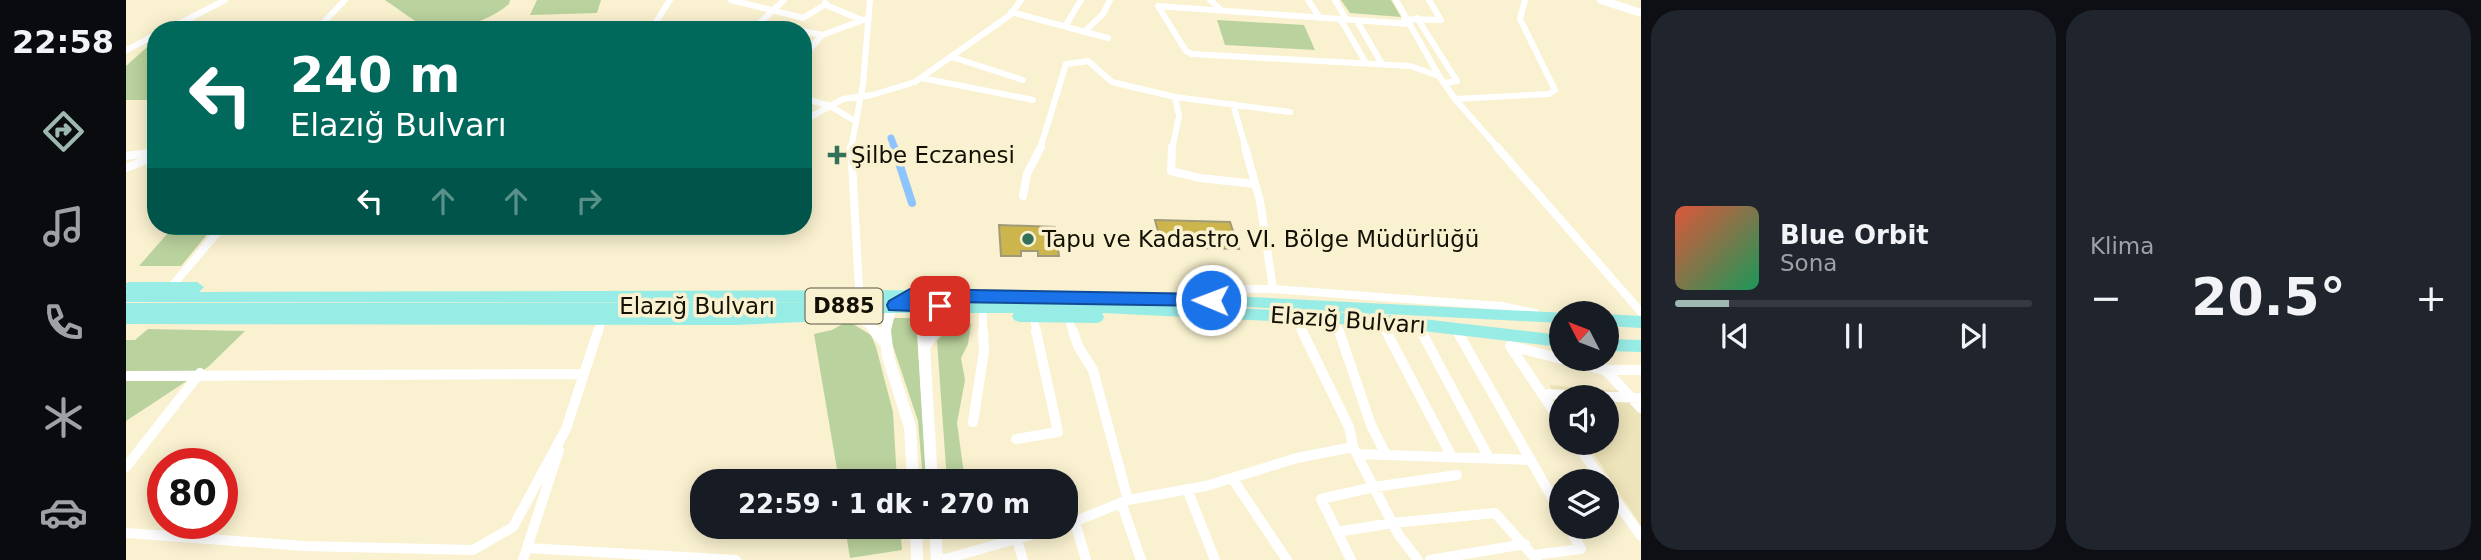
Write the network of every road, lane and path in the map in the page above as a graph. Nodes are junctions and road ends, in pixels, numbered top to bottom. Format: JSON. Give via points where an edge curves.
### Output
{"nodes":[{"id":1,"x":225,"y":0,"type":"edge"},
{"id":2,"x":345,"y":0,"type":"edge"},
{"id":3,"x":677,"y":0,"type":"edge"},
{"id":4,"x":731,"y":0,"type":"edge"},
{"id":5,"x":784,"y":0,"type":"edge"},
{"id":6,"x":870,"y":0,"type":"edge"},
{"id":7,"x":1021,"y":0,"type":"edge"},
{"id":8,"x":1081,"y":0,"type":"edge"},
{"id":9,"x":1110,"y":0,"type":"edge"},
{"id":10,"x":1210,"y":0,"type":"edge"},
{"id":11,"x":1308,"y":0,"type":"edge"},
{"id":12,"x":1335,"y":0,"type":"edge"},
{"id":13,"x":1396,"y":0,"type":"edge"},
{"id":14,"x":1429,"y":0,"type":"edge"},
{"id":15,"x":1525,"y":0,"type":"edge"},
{"id":16,"x":1601,"y":0,"type":"edge"},
{"id":17,"x":1611,"y":0,"type":"edge"},
{"id":18,"x":670,"y":1,"type":"edge"},
{"id":19,"x":825,"y":2,"type":"edge"},
{"id":20,"x":773,"y":9,"type":"junction"},
{"id":21,"x":1217,"y":9,"type":"junction"},
{"id":22,"x":1641,"y":11,"type":"edge"},
{"id":23,"x":1011,"y":12,"type":"junction"},
{"id":24,"x":1318,"y":15,"type":"junction"},
{"id":25,"x":1344,"y":18,"type":"junction"},
{"id":26,"x":1417,"y":18,"type":"junction"},
{"id":27,"x":866,"y":19,"type":"junction"},
{"id":28,"x":184,"y":21,"type":"edge"},
{"id":29,"x":325,"y":21,"type":"edge"},
{"id":30,"x":657,"y":21,"type":"edge"},
{"id":31,"x":761,"y":21,"type":"edge"},
{"id":32,"x":1357,"y":21,"type":"junction"},
{"id":33,"x":1409,"y":21,"type":"junction"},
{"id":34,"x":1066,"y":25,"type":"junction"},
{"id":35,"x":1084,"y":32,"type":"junction"},
{"id":36,"x":812,"y":33,"type":"edge"},
{"id":37,"x":1415,"y":34,"type":"junction"},
{"id":38,"x":1427,"y":34,"type":"junction"},
{"id":39,"x":821,"y":35,"type":"junction"},
{"id":40,"x":1108,"y":38,"type":"dead end"},
{"id":41,"x":147,"y":39,"type":"edge"},
{"id":42,"x":812,"y":46,"type":"edge"},
{"id":43,"x":126,"y":50,"type":"edge"},
{"id":44,"x":952,"y":57,"type":"junction"},
{"id":45,"x":1366,"y":63,"type":"junction"},
{"id":46,"x":1432,"y":63,"type":"junction"},
{"id":47,"x":1382,"y":64,"type":"junction"},
{"id":48,"x":1410,"y":66,"type":"junction"},
{"id":49,"x":1439,"y":76,"type":"junction"},
{"id":50,"x":922,"y":78,"type":"junction"},
{"id":51,"x":1023,"y":80,"type":"dead end"},
{"id":52,"x":1444,"y":83,"type":"junction"},
{"id":53,"x":860,"y":96,"type":"junction"},
{"id":54,"x":1175,"y":97,"type":"junction"},
{"id":55,"x":1475,"y":98,"type":"junction"},
{"id":56,"x":1455,"y":99,"type":"junction"},
{"id":57,"x":1033,"y":100,"type":"dead end"},
{"id":58,"x":812,"y":101,"type":"edge"},
{"id":59,"x":1233,"y":104,"type":"junction"},
{"id":60,"x":830,"y":106,"type":"junction"},
{"id":61,"x":1290,"y":112,"type":"dead end"},
{"id":62,"x":812,"y":116,"type":"edge"},
{"id":63,"x":855,"y":121,"type":"junction"},
{"id":64,"x":1476,"y":123,"type":"junction"},
{"id":65,"x":147,"y":155,"type":"edge"},
{"id":66,"x":126,"y":156,"type":"edge"},
{"id":67,"x":147,"y":158,"type":"edge"},
{"id":68,"x":126,"y":168,"type":"edge"},
{"id":69,"x":1255,"y":184,"type":"junction"},
{"id":70,"x":1023,"y":197,"type":"dead end"},
{"id":71,"x":215,"y":235,"type":"edge"},
{"id":72,"x":565,"y":286,"type":"junction"},
{"id":73,"x":126,"y":287,"type":"edge"},
{"id":74,"x":171,"y":287,"type":"junction"},
{"id":75,"x":859,"y":287,"type":"junction"},
{"id":76,"x":1273,"y":289,"type":"junction"},
{"id":77,"x":623,"y":295,"type":"junction"},
{"id":78,"x":126,"y":297,"type":"edge"},
{"id":79,"x":1181,"y":299,"type":"junction"},
{"id":80,"x":1224,"y":300,"type":"junction"},
{"id":81,"x":915,"y":304,"type":"junction"},
{"id":82,"x":892,"y":308,"type":"junction"},
{"id":83,"x":961,"y":310,"type":"junction"},
{"id":84,"x":1194,"y":312,"type":"junction"},
{"id":85,"x":1641,"y":312,"type":"edge"},
{"id":86,"x":851,"y":314,"type":"junction"},
{"id":87,"x":127,"y":316,"type":"edge"},
{"id":88,"x":983,"y":316,"type":"junction"},
{"id":89,"x":1549,"y":316,"type":"edge"},
{"id":90,"x":603,"y":317,"type":"junction"},
{"id":91,"x":1033,"y":317,"type":"junction"},
{"id":92,"x":1068,"y":317,"type":"junction"},
{"id":93,"x":1295,"y":317,"type":"junction"},
{"id":94,"x":1334,"y":317,"type":"junction"},
{"id":95,"x":1549,"y":317,"type":"edge"},
{"id":96,"x":1380,"y":320,"type":"junction"},
{"id":97,"x":1619,"y":321,"type":"edge"},
{"id":98,"x":1641,"y":322,"type":"edge"},
{"id":99,"x":1417,"y":324,"type":"junction"},
{"id":100,"x":1456,"y":329,"type":"junction"},
{"id":101,"x":1507,"y":340,"type":"junction"},
{"id":102,"x":1549,"y":341,"type":"edge"},
{"id":103,"x":887,"y":345,"type":"junction"},
{"id":104,"x":1619,"y":345,"type":"edge"},
{"id":105,"x":925,"y":346,"type":"junction"},
{"id":106,"x":1641,"y":346,"type":"edge"},
{"id":107,"x":1549,"y":353,"type":"edge"},
{"id":108,"x":1619,"y":370,"type":"edge"},
{"id":109,"x":1641,"y":370,"type":"edge"},
{"id":110,"x":1605,"y":371,"type":"edge"},
{"id":111,"x":200,"y":373,"type":"junction"},
{"id":112,"x":584,"y":374,"type":"junction"},
{"id":113,"x":126,"y":376,"type":"edge"},
{"id":114,"x":1542,"y":394,"type":"junction"},
{"id":115,"x":1637,"y":398,"type":"edge"},
{"id":116,"x":1549,"y":404,"type":"edge"},
{"id":117,"x":1641,"y":408,"type":"edge"},
{"id":118,"x":973,"y":422,"type":"dead end"},
{"id":119,"x":566,"y":429,"type":"junction"},
{"id":120,"x":1016,"y":439,"type":"dead end"},
{"id":121,"x":1355,"y":450,"type":"junction"},
{"id":122,"x":1386,"y":454,"type":"junction"},
{"id":123,"x":1452,"y":457,"type":"junction"},
{"id":124,"x":1489,"y":458,"type":"junction"},
{"id":125,"x":1531,"y":460,"type":"junction"},
{"id":126,"x":126,"y":467,"type":"edge"},
{"id":127,"x":912,"y":469,"type":"edge"},
{"id":128,"x":931,"y":469,"type":"edge"},
{"id":129,"x":1457,"y":475,"type":"dead end"},
{"id":130,"x":1232,"y":478,"type":"junction"},
{"id":131,"x":1374,"y":487,"type":"junction"},
{"id":132,"x":1187,"y":489,"type":"junction"},
{"id":133,"x":1549,"y":492,"type":"edge"},
{"id":134,"x":1125,"y":501,"type":"junction"},
{"id":135,"x":1619,"y":504,"type":"edge"},
{"id":136,"x":1078,"y":520,"type":"edge"},
{"id":137,"x":1392,"y":523,"type":"junction"},
{"id":138,"x":1639,"y":531,"type":"edge"},
{"id":139,"x":1337,"y":532,"type":"junction"},
{"id":140,"x":126,"y":533,"type":"edge"},
{"id":141,"x":917,"y":539,"type":"edge"},
{"id":142,"x":936,"y":539,"type":"edge"},
{"id":143,"x":1017,"y":539,"type":"joint"},
{"id":144,"x":1077,"y":539,"type":"edge"},
{"id":145,"x":1576,"y":539,"type":"edge"},
{"id":146,"x":1525,"y":544,"type":"junction"},
{"id":147,"x":527,"y":548,"type":"junction"},
{"id":148,"x":966,"y":557,"type":"edge"},
{"id":149,"x":1535,"y":558,"type":"edge"},
{"id":150,"x":523,"y":560,"type":"edge"},
{"id":151,"x":736,"y":560,"type":"edge"},
{"id":152,"x":918,"y":560,"type":"edge"},
{"id":153,"x":939,"y":560,"type":"edge"},
{"id":154,"x":1023,"y":560,"type":"edge"},
{"id":155,"x":1086,"y":560,"type":"edge"},
{"id":156,"x":1142,"y":560,"type":"edge"},
{"id":157,"x":1215,"y":560,"type":"edge"},
{"id":158,"x":1287,"y":560,"type":"edge"},
{"id":159,"x":1351,"y":560,"type":"edge"},
{"id":160,"x":1418,"y":560,"type":"edge"},
{"id":161,"x":1430,"y":560,"type":"edge"}],
"edges":[{"from":1,"to":28,"type":"street"},
{"from":2,"to":29,"type":"street"},
{"from":3,"to":18,"type":"street"},
{"from":4,"to":20,"type":"street"},
{"from":5,"to":20,"type":"street"},
{"from":6,"to":27,"type":"street"},
{"from":7,"to":23,"type":"street"},
{"from":8,"to":34,"type":"street"},
{"from":9,"to":35,"type":"street"},
{"from":10,"to":21,"type":"street"},
{"from":11,"to":24,"type":"street"},
{"from":12,"to":25,"type":"street"},
{"from":13,"to":33,"type":"street"},
{"from":14,"to":26,"type":"street","via":[[1441,20]]},
{"from":15,"to":55,"type":"street","via":[[1520,19],[1555,90]]},
{"from":16,"to":22,"type":"street"},
{"from":17,"to":22,"type":"street"},
{"from":18,"to":30,"type":"street"},
{"from":19,"to":20,"type":"street","via":[[803,18]]},
{"from":19,"to":27,"type":"street"},
{"from":20,"to":31,"type":"street"},
{"from":21,"to":24,"type":"street"},
{"from":21,"to":45,"type":"street","via":[[1158,6],[1192,54]]},
{"from":23,"to":34,"type":"street"},
{"from":23,"to":44,"type":"street"},
{"from":24,"to":25,"type":"street"},
{"from":25,"to":32,"type":"street"},
{"from":25,"to":33,"type":"street"},
{"from":25,"to":45,"type":"street"},
{"from":26,"to":33,"type":"street"},
{"from":26,"to":38,"type":"street"},
{"from":27,"to":39,"type":"street"},
{"from":27,"to":53,"type":"street"},
{"from":32,"to":33,"type":"street"},
{"from":32,"to":47,"type":"street"},
{"from":33,"to":37,"type":"street"},
{"from":34,"to":35,"type":"street"},
{"from":35,"to":40,"type":"street"},
{"from":36,"to":39,"type":"street"},
{"from":37,"to":38,"type":"street"},
{"from":37,"to":46,"type":"street"},
{"from":38,"to":52,"type":"street","via":[[1457,81]]},
{"from":39,"to":42,"type":"street"},
{"from":41,"to":43,"type":"street"},
{"from":44,"to":50,"type":"street"},
{"from":44,"to":51,"type":"street"},
{"from":45,"to":47,"type":"street"},
{"from":46,"to":48,"type":"street"},
{"from":46,"to":49,"type":"street"},
{"from":47,"to":48,"type":"street"},
{"from":48,"to":49,"type":"street"},
{"from":49,"to":52,"type":"street"},
{"from":50,"to":53,"type":"street"},
{"from":50,"to":57,"type":"street"},
{"from":52,"to":56,"type":"street"},
{"from":53,"to":60,"type":"street"},
{"from":53,"to":63,"type":"street"},
{"from":54,"to":59,"type":"street"},
{"from":54,"to":69,"type":"street","via":[[1179,116],[1171,171]]},
{"from":54,"to":70,"type":"street","via":[[1112,82],[1088,61],[1066,64]]},
{"from":55,"to":56,"type":"street"},
{"from":55,"to":64,"type":"street","via":[[1471,104]]},
{"from":56,"to":64,"type":"street"},
{"from":58,"to":60,"type":"street"},
{"from":59,"to":61,"type":"street"},
{"from":59,"to":69,"type":"street"},
{"from":60,"to":62,"type":"street"},
{"from":60,"to":63,"type":"street"},
{"from":63,"to":75,"type":"street","via":[[851,140]]},
{"from":64,"to":85,"type":"street"},
{"from":65,"to":66,"type":"street"},
{"from":67,"to":68,"type":"street"},
{"from":69,"to":76,"type":"street"},
{"from":71,"to":74,"type":"street"},
{"from":72,"to":74,"type":"highway"},
{"from":72,"to":75,"type":"highway"},
{"from":72,"to":77,"type":"highway"},
{"from":73,"to":74,"type":"highway"},
{"from":75,"to":79,"type":"highway","via":[[1058,289]]},
{"from":76,"to":80,"type":"street","via":[[1226,289]]},
{"from":76,"to":89,"type":"street","via":[[1501,306]]},
{"from":77,"to":78,"type":"highway","name":"Elazığ Bulvarı","number":"D885"},
{"from":77,"to":81,"type":"highway","name":"Elazığ Bulvarı","number":"D885"},
{"from":79,"to":80,"type":"highway","name":"Elazığ Bulvarı","number":"D885"},
{"from":79,"to":81,"type":"highway","name":"Elazığ Bulvarı","number":"D885"},
{"from":80,"to":95,"type":"highway","name":"Elazığ Bulvarı","number":"D885"},
{"from":81,"to":82,"type":"highway"},
{"from":81,"to":83,"type":"highway"},
{"from":81,"to":105,"type":"street"},
{"from":82,"to":86,"type":"highway"},
{"from":82,"to":87,"type":"highway","name":"Elazığ Bulvarı","number":"D885"},
{"from":82,"to":103,"type":"street","via":[[885,331]]},
{"from":83,"to":84,"type":"highway","name":"Elazığ Bulvarı"},
{"from":83,"to":88,"type":"highway"},
{"from":83,"to":105,"type":"street","via":[[936,328]]},
{"from":84,"to":92,"type":"highway"},
{"from":84,"to":93,"type":"highway","name":"Elazığ Bulvarı"},
{"from":86,"to":90,"type":"highway"},
{"from":86,"to":103,"type":"street","via":[[868,323]]},
{"from":87,"to":90,"type":"highway"},
{"from":88,"to":91,"type":"highway"},
{"from":88,"to":118,"type":"street","via":[[984,351]]},
{"from":90,"to":112,"type":"street"},
{"from":91,"to":92,"type":"highway"},
{"from":91,"to":120,"type":"street","via":[[1058,432]]},
{"from":92,"to":134,"type":"street","via":[[1093,370]]},
{"from":93,"to":94,"type":"highway","name":"Elazığ Bulvarı"},
{"from":93,"to":121,"type":"street","via":[[1349,427]]},
{"from":94,"to":96,"type":"highway","name":"Elazığ Bulvarı"},
{"from":94,"to":122,"type":"street","via":[[1371,425]]},
{"from":96,"to":99,"type":"highway","name":"Elazığ Bulvarı"},
{"from":96,"to":123,"type":"street"},
{"from":97,"to":98,"type":"highway"},
{"from":99,"to":100,"type":"highway","name":"Elazığ Bulvarı"},
{"from":99,"to":124,"type":"street"},
{"from":100,"to":101,"type":"highway","name":"Elazığ Bulvarı"},
{"from":100,"to":125,"type":"street"},
{"from":101,"to":102,"type":"highway","name":"Elazığ Bulvarı"},
{"from":101,"to":107,"type":"street"},
{"from":101,"to":114,"type":"street"},
{"from":103,"to":127,"type":"street","via":[[910,430]]},
{"from":104,"to":106,"type":"highway"},
{"from":105,"to":128,"type":"street"},
{"from":108,"to":109,"type":"street"},
{"from":110,"to":115,"type":"street"},
{"from":111,"to":112,"type":"street"},
{"from":111,"to":113,"type":"street"},
{"from":111,"to":126,"type":"street"},
{"from":112,"to":119,"type":"street"},
{"from":114,"to":115,"type":"street"},
{"from":114,"to":116,"type":"street"},
{"from":115,"to":117,"type":"street"},
{"from":119,"to":140,"type":"street","via":[[513,527],[473,550],[304,546]]},
{"from":119,"to":147,"type":"street"},
{"from":121,"to":122,"type":"street"},
{"from":121,"to":130,"type":"street","via":[[1297,458]]},
{"from":121,"to":131,"type":"street"},
{"from":122,"to":123,"type":"street"},
{"from":123,"to":124,"type":"street"},
{"from":124,"to":125,"type":"street"},
{"from":125,"to":133,"type":"street"},
{"from":129,"to":131,"type":"street"},
{"from":130,"to":132,"type":"street"},
{"from":130,"to":158,"type":"street"},
{"from":131,"to":137,"type":"street"},
{"from":131,"to":139,"type":"street","via":[[1321,499]]},
{"from":132,"to":134,"type":"street"},
{"from":132,"to":157,"type":"street"},
{"from":134,"to":136,"type":"street"},
{"from":134,"to":156,"type":"street"},
{"from":135,"to":138,"type":"street"},
{"from":137,"to":139,"type":"street"},
{"from":137,"to":146,"type":"street","via":[[1495,513]]},
{"from":137,"to":160,"type":"street"},
{"from":139,"to":159,"type":"street"},
{"from":141,"to":152,"type":"street"},
{"from":142,"to":153,"type":"street"},
{"from":143,"to":148,"type":"street"},
{"from":143,"to":154,"type":"street"},
{"from":144,"to":155,"type":"street"},
{"from":145,"to":149,"type":"street","via":[[1581,549]]},
{"from":146,"to":149,"type":"street"},
{"from":146,"to":161,"type":"street"},
{"from":147,"to":150,"type":"street"},
{"from":147,"to":151,"type":"street"},
{"from":148,"to":153,"type":"street"}]}
